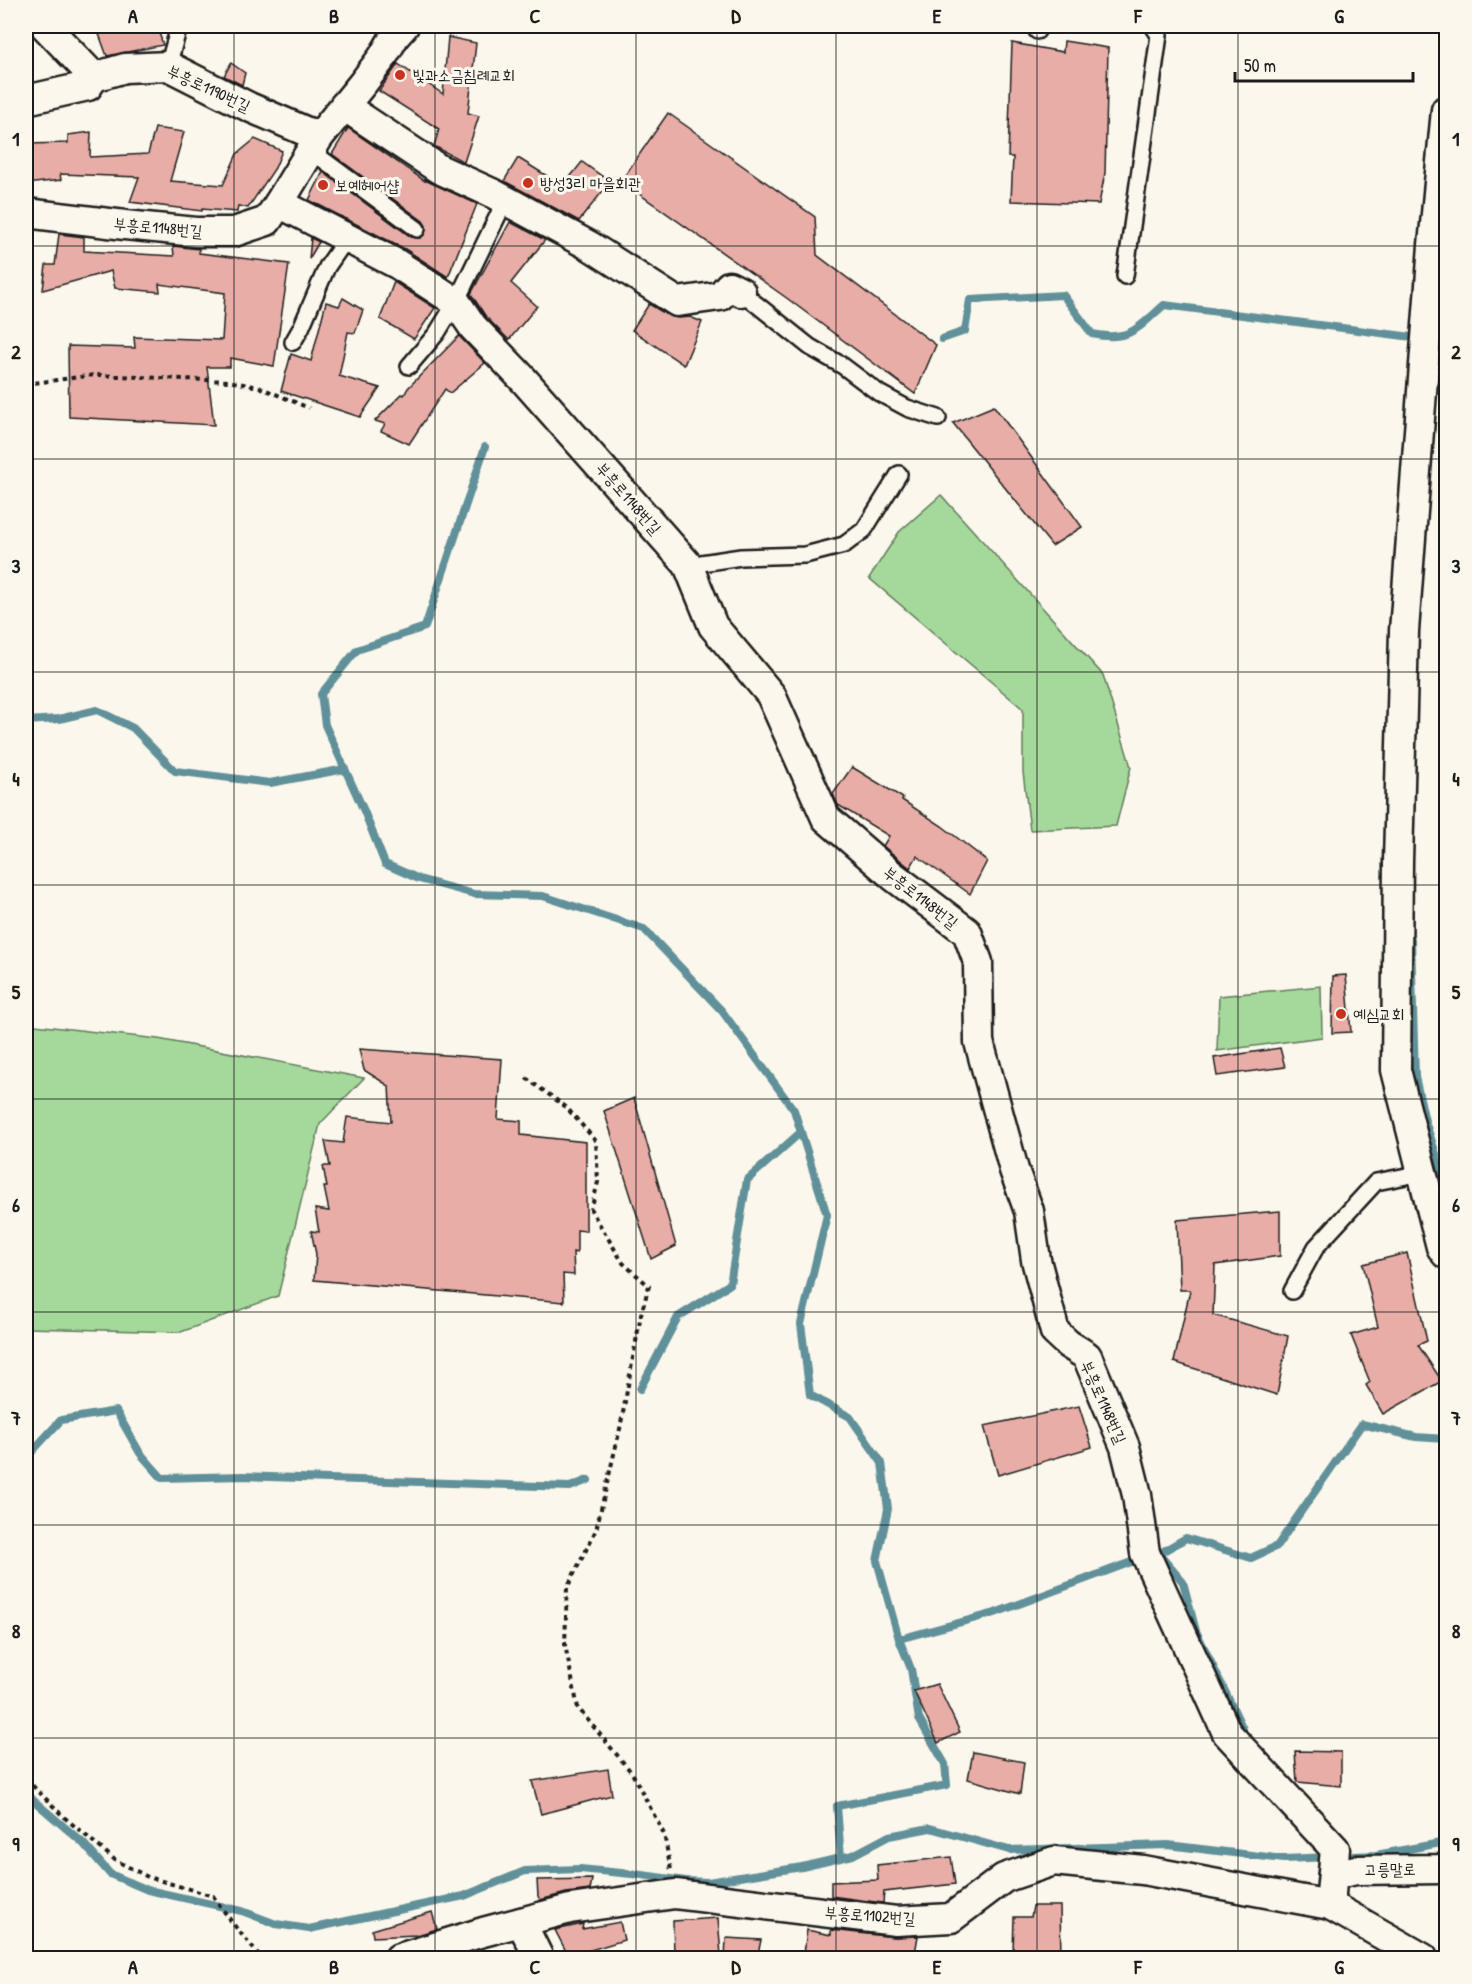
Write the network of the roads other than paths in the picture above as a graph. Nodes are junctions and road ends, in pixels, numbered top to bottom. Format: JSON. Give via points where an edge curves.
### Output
{"nodes":[{"id":1,"x":45,"y":26,"type":"edge"},
{"id":2,"x":174,"y":26,"type":"edge"},
{"id":3,"x":404,"y":26,"type":"edge"},
{"id":4,"x":1153,"y":26,"type":"edge"},
{"id":5,"x":168,"y":66,"type":"junction"},
{"id":6,"x":94,"y":77,"type":"junction"},
{"id":7,"x":26,"y":100,"type":"edge"},
{"id":8,"x":344,"y":106,"type":"junction"},
{"id":9,"x":1446,"y":110,"type":"edge"},
{"id":10,"x":315,"y":143,"type":"junction"},
{"id":11,"x":505,"y":201,"type":"junction"},
{"id":12,"x":279,"y":203,"type":"junction"},
{"id":13,"x":26,"y":213,"type":"edge"},
{"id":14,"x":417,"y":229,"type":"dead end"},
{"id":15,"x":347,"y":238,"type":"junction"},
{"id":16,"x":1125,"y":276,"type":"dead end"},
{"id":17,"x":736,"y":284,"type":"joint"},
{"id":18,"x":456,"y":302,"type":"junction"},
{"id":19,"x":293,"y":342,"type":"dead end"},
{"id":20,"x":409,"y":366,"type":"dead end"},
{"id":21,"x":938,"y":418,"type":"dead end"},
{"id":22,"x":898,"y":474,"type":"dead end"},
{"id":23,"x":688,"y":565,"type":"junction"},
{"id":24,"x":1422,"y":1173,"type":"junction"},
{"id":25,"x":1446,"y":1254,"type":"edge"},
{"id":26,"x":1292,"y":1291,"type":"dead end"},
{"id":27,"x":1334,"y":1862,"type":"junction"},
{"id":28,"x":1446,"y":1867,"type":"edge"},
{"id":29,"x":1330,"y":1905,"type":"junction"},
{"id":30,"x":521,"y":1922,"type":"junction"},
{"id":31,"x":399,"y":1959,"type":"edge"},
{"id":32,"x":539,"y":1959,"type":"edge"},
{"id":33,"x":1423,"y":1959,"type":"edge"}],
"edges":[{"from":1,"to":6,"type":"street"},
{"from":2,"to":5,"type":"lane","via":[[177,34]]},
{"from":3,"to":8,"type":"street","name":"부흥로1148번길"},
{"from":4,"to":16,"type":"lane","via":[[1159,36]]},
{"from":5,"to":6,"type":"street","name":"부흥로1190번길","via":[[125,68]]},
{"from":5,"to":10,"type":"street","name":"부흥로1190번길"},
{"from":6,"to":7,"type":"street","via":[[88,86]]},
{"from":8,"to":10,"type":"street","name":"부흥로1148번길"},
{"from":8,"to":11,"type":"street","via":[[439,169]]},
{"from":9,"to":24,"type":"street","via":[[1404,631],[1398,862],[1396,1070]]},
{"from":10,"to":12,"type":"street","name":"부흥로1148번길"},
{"from":10,"to":14,"type":"lane"},
{"from":11,"to":17,"type":"street","via":[[590,246],[676,302],[720,296]]},
{"from":11,"to":18,"type":"lane"},
{"from":12,"to":13,"type":"street","name":"부흥로1148번길","via":[[267,221],[234,232],[196,232]]},
{"from":12,"to":15,"type":"street","name":"부흥로1148번길"},
{"from":15,"to":18,"type":"street","name":"부흥로1148번길"},
{"from":15,"to":19,"type":"lane","via":[[327,267]]},
{"from":17,"to":21,"type":"lane","via":[[810,347],[879,393]]},
{"from":18,"to":20,"type":"lane","via":[[438,333]]},
{"from":18,"to":23,"type":"street","name":"부흥로1148번길","via":[[473,327]]},
{"from":22,"to":23,"type":"lane","via":[[864,530],[844,545],[805,555],[741,557]]},
{"from":23,"to":27,"type":"street","name":"부흥로1148번길","via":[[713,626],[771,695],[826,818],[966,932],[978,962],[979,1042],[1029,1211],[1036,1260],[1055,1332],[1087,1356],[1125,1447],[1145,1552],[1227,1733]]},
{"from":24,"to":25,"type":"street"},
{"from":24,"to":26,"type":"lane","via":[[1376,1182],[1316,1247]]},
{"from":27,"to":28,"type":"street","name":"고릉말로","via":[[1356,1870]]},
{"from":27,"to":29,"type":"street"},
{"from":29,"to":30,"type":"street","name":"부흥로1102번길","via":[[1143,1870],[1054,1861],[1004,1878],[951,1918],[896,1920],[675,1894],[570,1909]]},
{"from":29,"to":33,"type":"street","name":"부흥로1102번길"},
{"from":30,"to":31,"type":"street","name":"부흥로1102번길"},
{"from":30,"to":32,"type":"street"}]}
